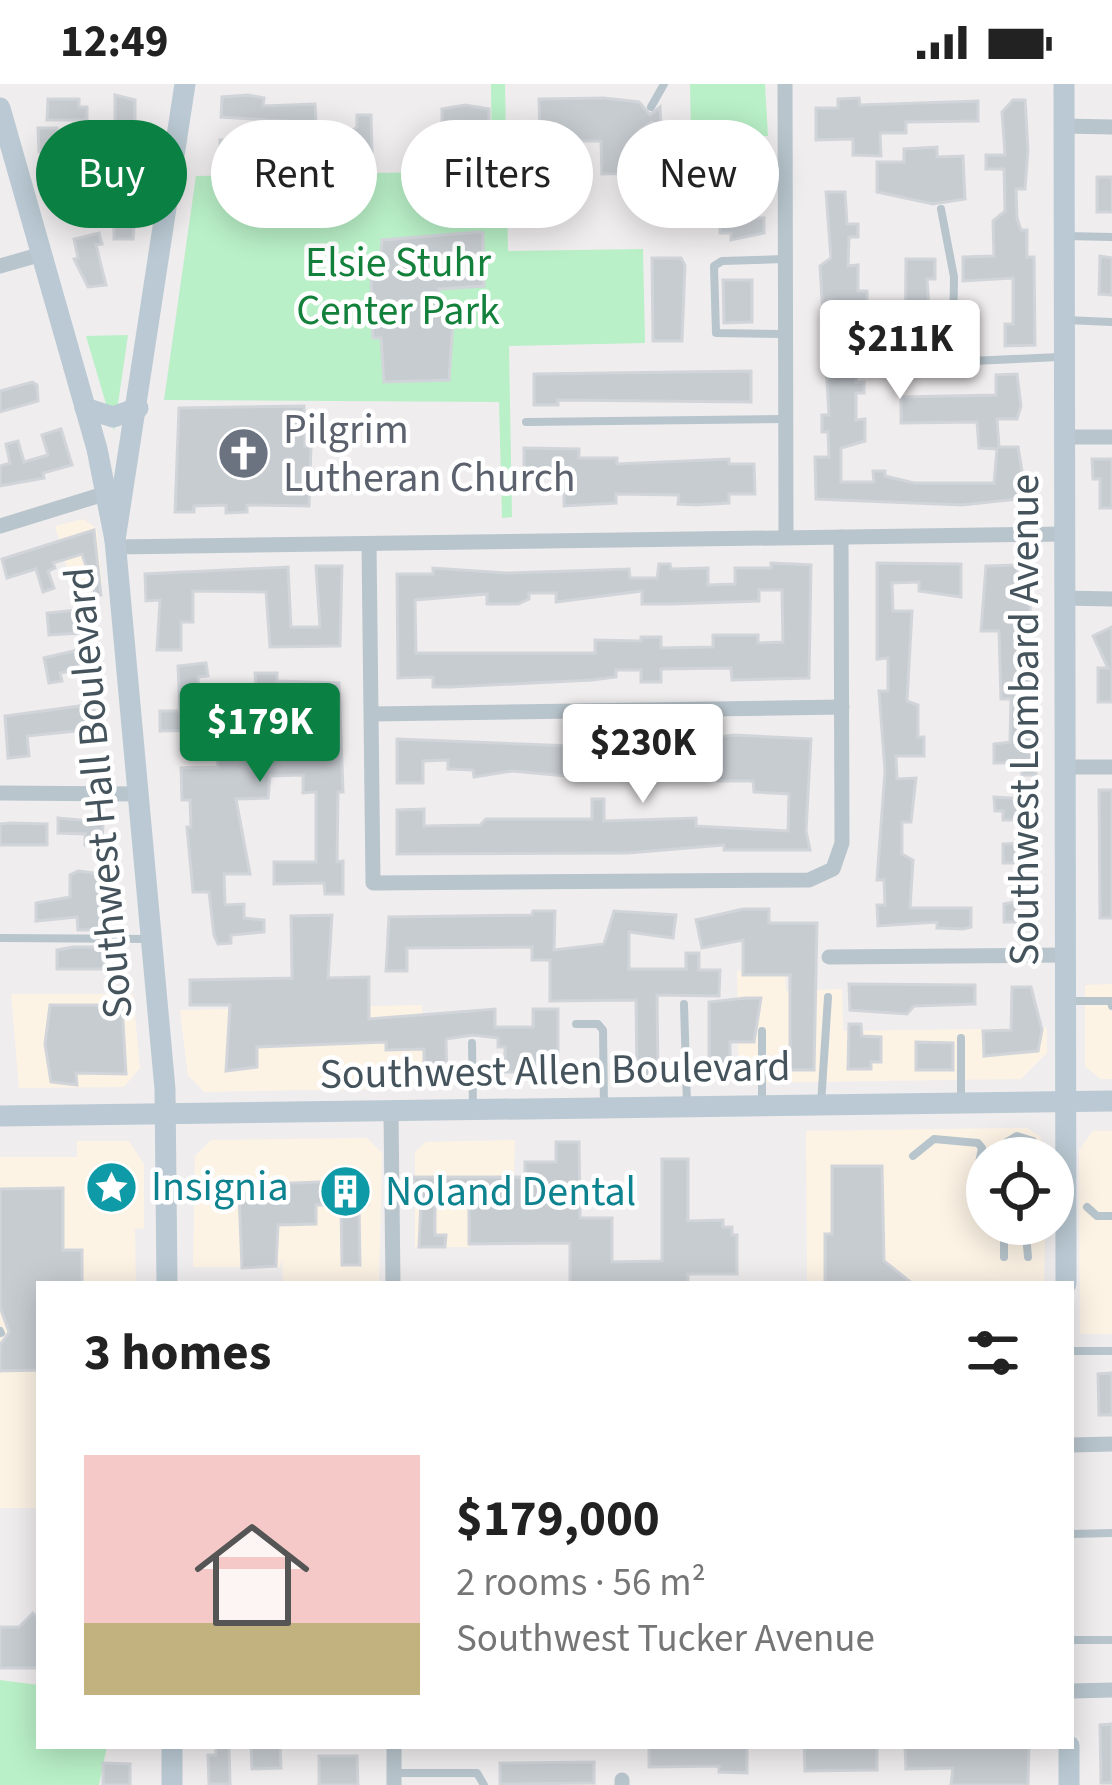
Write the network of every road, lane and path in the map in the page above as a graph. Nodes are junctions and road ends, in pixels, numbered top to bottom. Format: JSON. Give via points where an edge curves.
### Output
{"nodes":[{"id":1,"x":185,"y":84,"type":"edge"},
{"id":2,"x":664,"y":84,"type":"edge"},
{"id":3,"x":785,"y":84,"type":"edge"},
{"id":4,"x":1064,"y":84,"type":"edge"},
{"id":5,"x":651,"y":107,"type":"dead end"},
{"id":6,"x":0,"y":108,"type":"edge"},
{"id":7,"x":1064,"y":126,"type":"junction"},
{"id":8,"x":1112,"y":127,"type":"edge"},
{"id":9,"x":941,"y":209,"type":"dead end"},
{"id":10,"x":1064,"y":236,"type":"junction"},
{"id":11,"x":1112,"y":237,"type":"edge"},
{"id":12,"x":42,"y":254,"type":"junction"},
{"id":13,"x":785,"y":259,"type":"junction"},
{"id":14,"x":0,"y":266,"type":"edge"},
{"id":15,"x":1064,"y":320,"type":"junction"},
{"id":16,"x":1112,"y":322,"type":"edge"},
{"id":17,"x":785,"y":334,"type":"junction"},
{"id":18,"x":1064,"y":357,"type":"junction"},
{"id":19,"x":967,"y":358,"type":"junction"},
{"id":20,"x":906,"y":364,"type":"dead end"},
{"id":21,"x":85,"y":408,"type":"junction"},
{"id":22,"x":138,"y":408,"type":"junction"},
{"id":23,"x":785,"y":419,"type":"junction"},
{"id":24,"x":526,"y":422,"type":"dead end"},
{"id":25,"x":1064,"y":437,"type":"junction"},
{"id":26,"x":1112,"y":437,"type":"edge"},
{"id":27,"x":104,"y":494,"type":"junction"},
{"id":28,"x":0,"y":526,"type":"edge"},
{"id":29,"x":1063,"y":534,"type":"junction"},
{"id":30,"x":786,"y":537,"type":"junction"},
{"id":31,"x":841,"y":537,"type":"junction"},
{"id":32,"x":115,"y":543,"type":"junction"},
{"id":33,"x":369,"y":544,"type":"junction"},
{"id":34,"x":1064,"y":598,"type":"junction"},
{"id":35,"x":1112,"y":599,"type":"edge"},
{"id":36,"x":842,"y":707,"type":"junction"},
{"id":37,"x":372,"y":714,"type":"junction"},
{"id":38,"x":1063,"y":767,"type":"junction"},
{"id":39,"x":1112,"y":767,"type":"edge"},
{"id":40,"x":0,"y":793,"type":"edge"},
{"id":41,"x":137,"y":794,"type":"junction"},
{"id":42,"x":0,"y":938,"type":"edge"},
{"id":43,"x":152,"y":939,"type":"junction"},
{"id":44,"x":1063,"y":955,"type":"junction"},
{"id":45,"x":829,"y":957,"type":"dead end"},
{"id":46,"x":827,"y":997,"type":"dead end"},
{"id":47,"x":1064,"y":1001,"type":"junction"},
{"id":48,"x":684,"y":1004,"type":"dead end"},
{"id":49,"x":1112,"y":1006,"type":"edge"},
{"id":50,"x":576,"y":1024,"type":"dead end"},
{"id":51,"x":762,"y":1031,"type":"dead end"},
{"id":52,"x":961,"y":1038,"type":"dead end"},
{"id":53,"x":472,"y":1043,"type":"dead end"},
{"id":54,"x":1112,"y":1101,"type":"edge"},
{"id":55,"x":1065,"y":1102,"type":"junction"},
{"id":56,"x":961,"y":1104,"type":"junction"},
{"id":57,"x":821,"y":1105,"type":"junction"},
{"id":58,"x":762,"y":1106,"type":"junction"},
{"id":59,"x":688,"y":1108,"type":"junction"},
{"id":60,"x":604,"y":1109,"type":"junction"},
{"id":61,"x":473,"y":1112,"type":"junction"},
{"id":62,"x":391,"y":1113,"type":"junction"},
{"id":63,"x":0,"y":1116,"type":"edge"},
{"id":64,"x":166,"y":1116,"type":"junction"},
{"id":65,"x":966,"y":1142,"type":"edge"},
{"id":66,"x":913,"y":1156,"type":"dead end"},
{"id":67,"x":1087,"y":1208,"type":"dead end"},
{"id":68,"x":1112,"y":1216,"type":"edge"},
{"id":69,"x":1004,"y":1245,"type":"edge"},
{"id":70,"x":1028,"y":1245,"type":"edge"},
{"id":71,"x":1004,"y":1257,"type":"dead end"},
{"id":72,"x":1028,"y":1257,"type":"dead end"},
{"id":73,"x":167,"y":1281,"type":"edge"},
{"id":74,"x":393,"y":1281,"type":"edge"},
{"id":75,"x":1066,"y":1281,"type":"edge"},
{"id":76,"x":1074,"y":1351,"type":"edge"},
{"id":77,"x":1112,"y":1351,"type":"edge"},
{"id":78,"x":1074,"y":1444,"type":"edge"},
{"id":79,"x":1112,"y":1444,"type":"edge"},
{"id":80,"x":1074,"y":1534,"type":"edge"},
{"id":81,"x":1112,"y":1534,"type":"edge"},
{"id":82,"x":1074,"y":1640,"type":"edge"},
{"id":83,"x":1112,"y":1640,"type":"edge"},
{"id":84,"x":1112,"y":1690,"type":"edge"},
{"id":85,"x":1074,"y":1691,"type":"edge"},
{"id":86,"x":172,"y":1749,"type":"edge"},
{"id":87,"x":1069,"y":1749,"type":"edge"},
{"id":88,"x":394,"y":1779,"type":"edge"},
{"id":89,"x":172,"y":1785,"type":"edge"},
{"id":90,"x":484,"y":1785,"type":"edge"},
{"id":91,"x":1069,"y":1785,"type":"edge"}],
"edges":[{"from":1,"to":22,"type":"main road","name":"Southwest Hall Boulevard"},
{"from":2,"to":5,"type":"lane"},
{"from":3,"to":13,"type":"street"},
{"from":4,"to":7,"type":"main road","name":"Southwest Lombard Avenue"},
{"from":6,"to":12,"type":"main road"},
{"from":7,"to":8,"type":"street"},
{"from":7,"to":10,"type":"main road","name":"Southwest Lombard Avenue"},
{"from":9,"to":19,"type":"lane","via":[[954,277],[953,340]]},
{"from":10,"to":11,"type":"lane"},
{"from":10,"to":15,"type":"main road","name":"Southwest Lombard Avenue"},
{"from":12,"to":14,"type":"street"},
{"from":12,"to":21,"type":"main road"},
{"from":13,"to":17,"type":"street"},
{"from":13,"to":17,"type":"lane","via":[[716,263],[714,329],[720,336]]},
{"from":15,"to":16,"type":"lane"},
{"from":15,"to":18,"type":"main road","name":"Southwest Lombard Avenue"},
{"from":17,"to":23,"type":"street"},
{"from":18,"to":19,"type":"lane"},
{"from":18,"to":25,"type":"main road","name":"Southwest Lombard Avenue"},
{"from":19,"to":20,"type":"lane"},
{"from":21,"to":22,"type":"main road","via":[[113,417]]},
{"from":21,"to":27,"type":"main road"},
{"from":22,"to":32,"type":"main road","name":"Southwest Hall Boulevard"},
{"from":23,"to":24,"type":"lane"},
{"from":23,"to":30,"type":"street"},
{"from":25,"to":26,"type":"street"},
{"from":25,"to":29,"type":"main road","name":"Southwest Lombard Avenue"},
{"from":27,"to":28,"type":"street"},
{"from":27,"to":32,"type":"main road"},
{"from":29,"to":31,"type":"street"},
{"from":29,"to":34,"type":"main road","name":"Southwest Lombard Avenue"},
{"from":30,"to":31,"type":"street"},
{"from":30,"to":33,"type":"street"},
{"from":31,"to":36,"type":"street"},
{"from":32,"to":33,"type":"street"},
{"from":32,"to":41,"type":"main road","name":"Southwest Hall Boulevard"},
{"from":33,"to":37,"type":"street"},
{"from":34,"to":35,"type":"street"},
{"from":34,"to":38,"type":"main road","name":"Southwest Lombard Avenue"},
{"from":36,"to":37,"type":"street"},
{"from":36,"to":37,"type":"street","via":[[842,843],[833,869],[809,880],[373,883]]},
{"from":38,"to":39,"type":"street"},
{"from":38,"to":44,"type":"main road","name":"Southwest Lombard Avenue"},
{"from":40,"to":41,"type":"street"},
{"from":41,"to":43,"type":"main road","name":"Southwest Hall Boulevard"},
{"from":42,"to":43,"type":"lane"},
{"from":43,"to":64,"type":"main road","name":"Southwest Hall Boulevard"},
{"from":44,"to":45,"type":"street"},
{"from":44,"to":47,"type":"main road","name":"Southwest Lombard Avenue"},
{"from":46,"to":57,"type":"lane"},
{"from":47,"to":49,"type":"lane"},
{"from":47,"to":55,"type":"main road","name":"Southwest Lombard Avenue"},
{"from":48,"to":59,"type":"lane"},
{"from":50,"to":60,"type":"lane","via":[[604,1030]]},
{"from":51,"to":58,"type":"lane"},
{"from":52,"to":56,"type":"lane"},
{"from":53,"to":61,"type":"lane"},
{"from":54,"to":55,"type":"main road","name":"Southwest Allen Boulevard"},
{"from":55,"to":56,"type":"main road","name":"Southwest Allen Boulevard"},
{"from":55,"to":75,"type":"main road","name":"Southwest Lombard Avenue"},
{"from":56,"to":57,"type":"main road","name":"Southwest Allen Boulevard"},
{"from":57,"to":58,"type":"main road","name":"Southwest Allen Boulevard"},
{"from":58,"to":59,"type":"main road","name":"Southwest Allen Boulevard"},
{"from":59,"to":60,"type":"main road","name":"Southwest Allen Boulevard"},
{"from":60,"to":61,"type":"main road","name":"Southwest Allen Boulevard"},
{"from":61,"to":62,"type":"main road","name":"Southwest Allen Boulevard"},
{"from":62,"to":64,"type":"main road","name":"Southwest Allen Boulevard"},
{"from":62,"to":74,"type":"street"},
{"from":63,"to":64,"type":"main road","name":"Southwest Allen Boulevard"},
{"from":64,"to":73,"type":"main road","name":"Southwest Hall Boulevard"},
{"from":65,"to":66,"type":"lane","via":[[934,1139]]},
{"from":67,"to":68,"type":"lane"},
{"from":69,"to":71,"type":"lane"},
{"from":70,"to":72,"type":"lane"},
{"from":76,"to":77,"type":"lane"},
{"from":78,"to":79,"type":"street"},
{"from":80,"to":81,"type":"lane"},
{"from":82,"to":83,"type":"lane"},
{"from":84,"to":85,"type":"street"},
{"from":86,"to":89,"type":"main road"},
{"from":87,"to":91,"type":"main road"},
{"from":88,"to":90,"type":"lane","via":[[477,1773]]}]}
